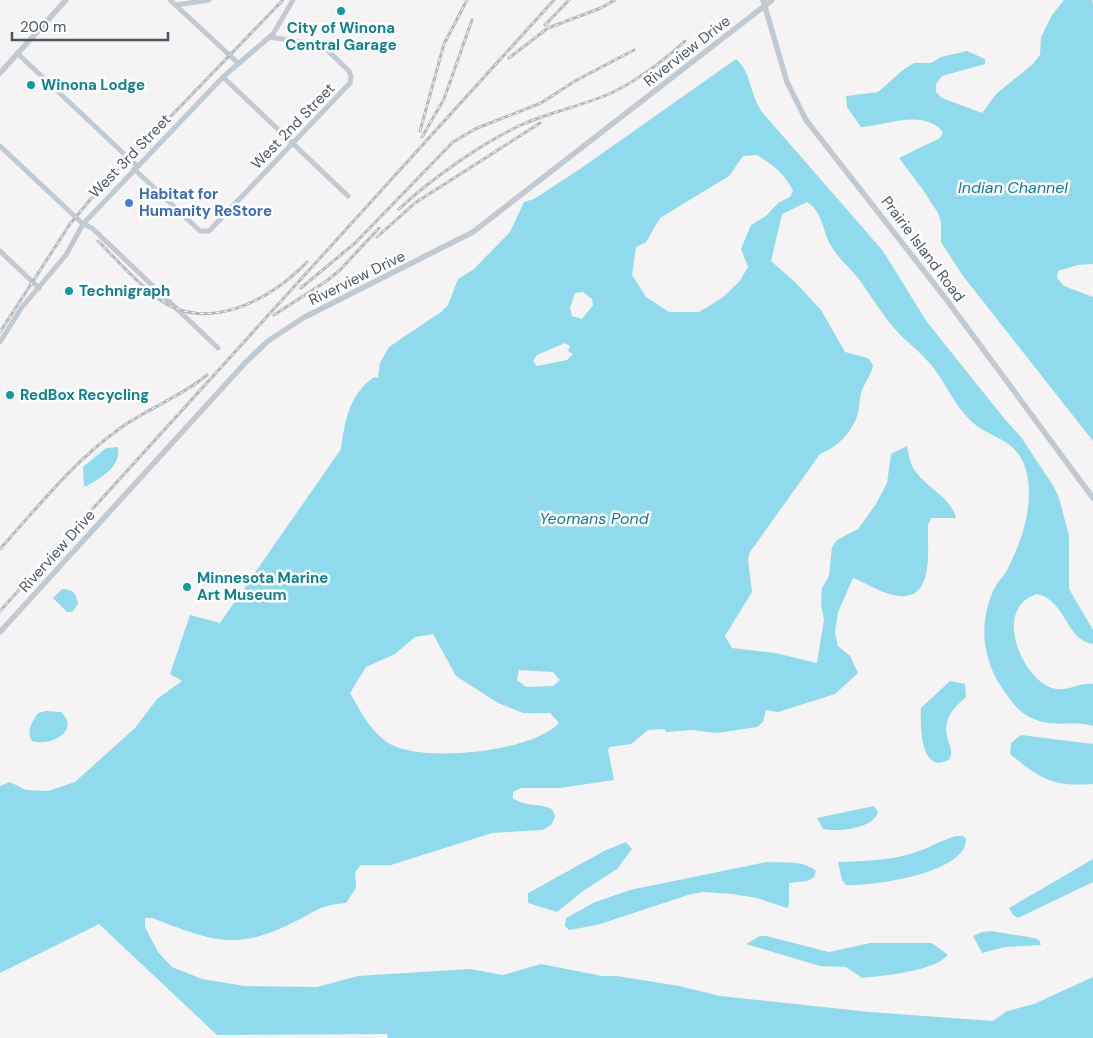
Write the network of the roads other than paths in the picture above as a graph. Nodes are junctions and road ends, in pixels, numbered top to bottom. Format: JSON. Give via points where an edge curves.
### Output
{"nodes":[{"id":1,"x":66,"y":0,"type":"edge"},
{"id":2,"x":170,"y":0,"type":"edge"},
{"id":3,"x":209,"y":0,"type":"edge"},
{"id":4,"x":293,"y":0,"type":"edge"},
{"id":5,"x":772,"y":0,"type":"edge"},
{"id":6,"x":764,"y":3,"type":"edge"},
{"id":7,"x":176,"y":5,"type":"junction"},
{"id":8,"x":270,"y":37,"type":"junction"},
{"id":9,"x":17,"y":54,"type":"junction"},
{"id":10,"x":238,"y":63,"type":"junction"},
{"id":11,"x":0,"y":73,"type":"edge"},
{"id":12,"x":223,"y":77,"type":"junction"},
{"id":13,"x":294,"y":143,"type":"junction"},
{"id":14,"x":0,"y":146,"type":"edge"},
{"id":15,"x":135,"y":168,"type":"junction"},
{"id":16,"x":348,"y":196,"type":"dead end"},
{"id":17,"x":83,"y":224,"type":"junction"},
{"id":18,"x":0,"y":251,"type":"edge"},
{"id":19,"x":39,"y":288,"type":"junction"},
{"id":20,"x":0,"y":342,"type":"edge"},
{"id":21,"x":218,"y":348,"type":"dead end"},
{"id":22,"x":1093,"y":498,"type":"edge"},
{"id":23,"x":0,"y":632,"type":"edge"}],
"edges":[{"from":1,"to":9,"type":"street"},
{"from":2,"to":7,"type":"street"},
{"from":3,"to":7,"type":"street"},
{"from":4,"to":8,"type":"street","name":"West 3rd Street"},
{"from":5,"to":6,"type":"street","name":"Riverview Drive"},
{"from":6,"to":22,"type":"street","name":"Prairie Island Road","via":[[787,82],[806,120],[946,299]]},
{"from":6,"to":23,"type":"street","name":"Riverview Drive","via":[[474,232],[316,311],[268,341]]},
{"from":7,"to":10,"type":"street"},
{"from":8,"to":10,"type":"street","name":"West 3rd Street"},
{"from":8,"to":13,"type":"street","name":"West 2nd Street","via":[[322,45],[349,71],[351,77],[345,89]]},
{"from":9,"to":11,"type":"street"},
{"from":9,"to":15,"type":"street"},
{"from":10,"to":12,"type":"street","name":"West 3rd Street"},
{"from":12,"to":13,"type":"street"},
{"from":12,"to":15,"type":"street","name":"West 3rd Street"},
{"from":13,"to":15,"type":"street","name":"West 2nd Street","via":[[209,231],[200,231]]},
{"from":13,"to":16,"type":"street"},
{"from":14,"to":17,"type":"street"},
{"from":15,"to":17,"type":"street","name":"West 3rd Street"},
{"from":17,"to":19,"type":"street","name":"West 3rd Street","via":[[66,256]]},
{"from":17,"to":21,"type":"street","via":[[92,228]]},
{"from":18,"to":19,"type":"street"},
{"from":19,"to":20,"type":"street","name":"West 3rd Street","via":[[22,307]]}]}
